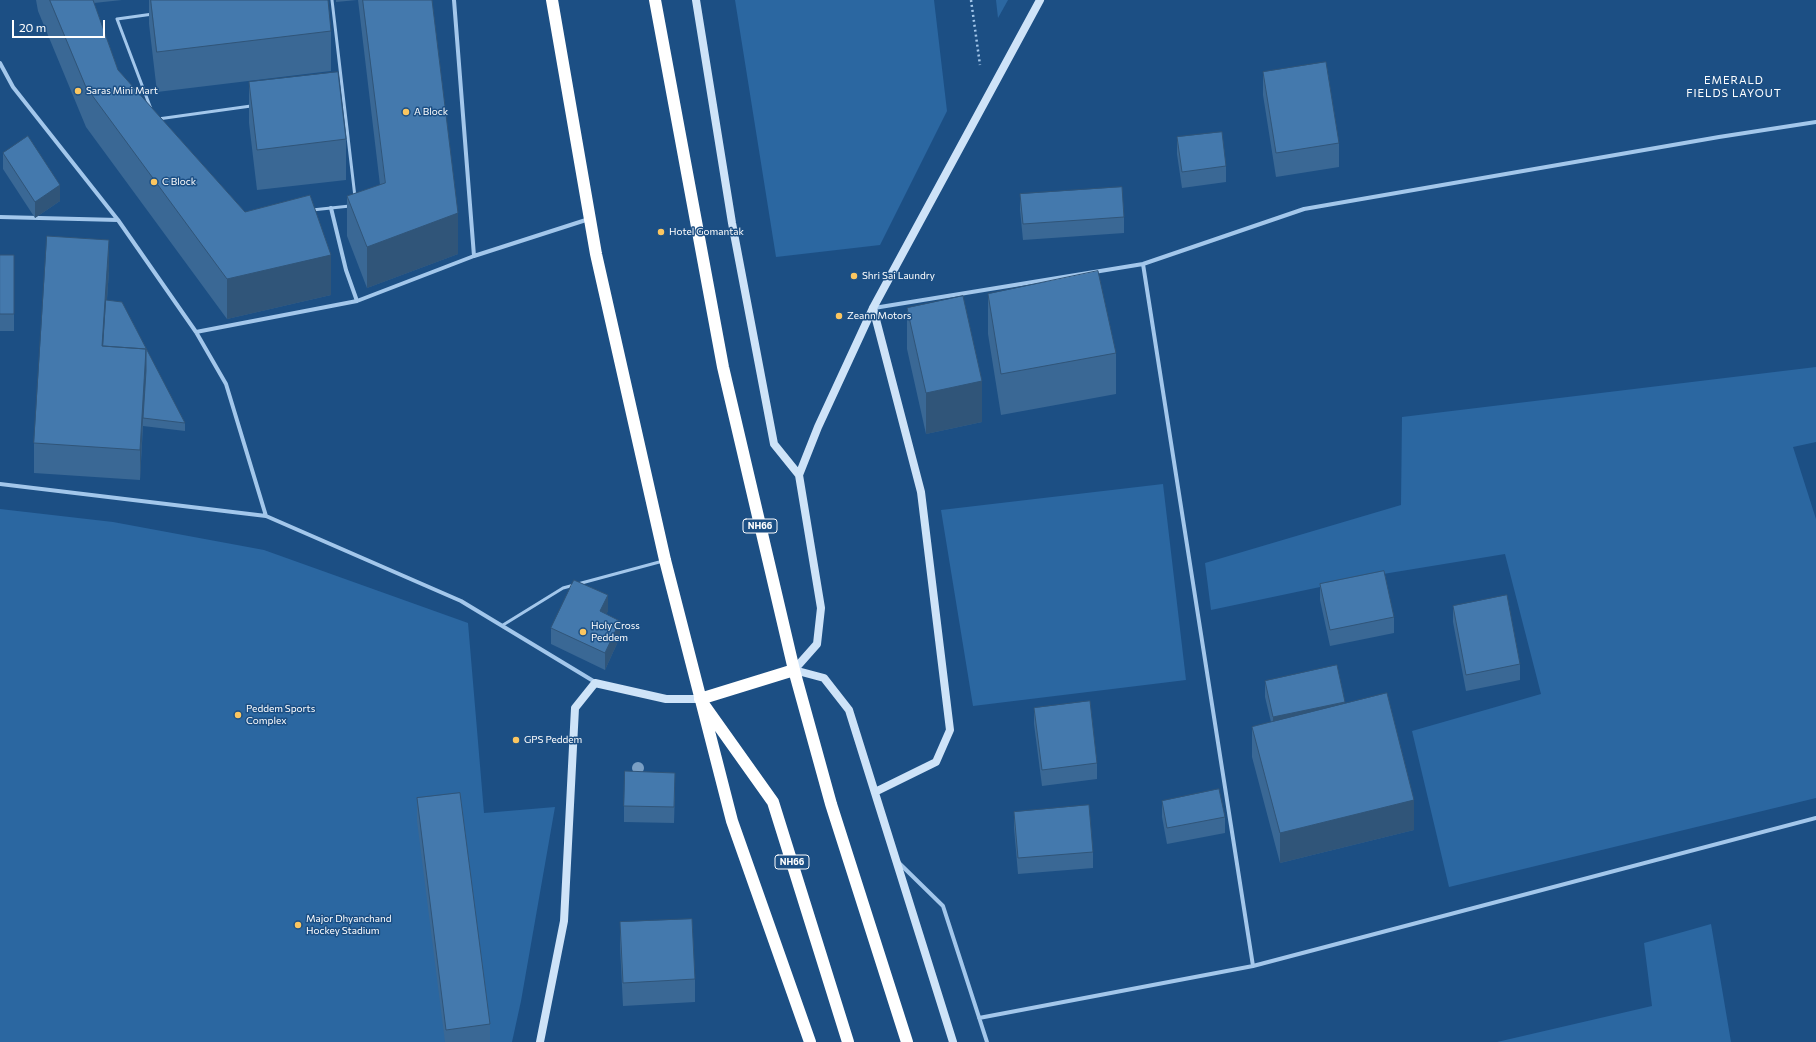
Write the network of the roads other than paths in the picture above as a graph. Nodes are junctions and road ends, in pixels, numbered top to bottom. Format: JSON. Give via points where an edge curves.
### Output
{"nodes":[{"id":1,"x":332,"y":0,"type":"edge"},
{"id":2,"x":454,"y":0,"type":"edge"},
{"id":3,"x":552,"y":0,"type":"edge"},
{"id":4,"x":655,"y":0,"type":"edge"},
{"id":5,"x":696,"y":0,"type":"edge"},
{"id":6,"x":1040,"y":0,"type":"edge"},
{"id":7,"x":157,"y":13,"type":"edge"},
{"id":8,"x":0,"y":63,"type":"edge"},
{"id":9,"x":344,"y":94,"type":"junction"},
{"id":10,"x":336,"y":95,"type":"edge"},
{"id":11,"x":257,"y":105,"type":"edge"},
{"id":12,"x":152,"y":112,"type":"edge"},
{"id":13,"x":1816,"y":122,"type":"edge"},
{"id":14,"x":160,"y":125,"type":"edge"},
{"id":15,"x":331,"y":208,"type":"junction"},
{"id":16,"x":308,"y":211,"type":"edge"},
{"id":17,"x":0,"y":217,"type":"edge"},
{"id":18,"x":590,"y":219,"type":"junction"},
{"id":19,"x":118,"y":220,"type":"junction"},
{"id":20,"x":474,"y":256,"type":"junction"},
{"id":21,"x":1143,"y":264,"type":"junction"},
{"id":22,"x":357,"y":301,"type":"junction"},
{"id":23,"x":873,"y":308,"type":"junction"},
{"id":24,"x":196,"y":332,"type":"junction"},
{"id":25,"x":799,"y":475,"type":"junction"},
{"id":26,"x":0,"y":484,"type":"edge"},
{"id":27,"x":266,"y":516,"type":"junction"},
{"id":28,"x":665,"y":560,"type":"junction"},
{"id":29,"x":503,"y":625,"type":"junction"},
{"id":30,"x":794,"y":670,"type":"junction"},
{"id":31,"x":595,"y":683,"type":"junction"},
{"id":32,"x":700,"y":699,"type":"junction"},
{"id":33,"x":875,"y":792,"type":"junction"},
{"id":34,"x":1816,"y":818,"type":"edge"},
{"id":35,"x":895,"y":858,"type":"junction"},
{"id":36,"x":1253,"y":966,"type":"junction"},
{"id":37,"x":979,"y":1018,"type":"junction"},
{"id":38,"x":540,"y":1042,"type":"edge"},
{"id":39,"x":810,"y":1042,"type":"edge"},
{"id":40,"x":848,"y":1042,"type":"edge"},
{"id":41,"x":907,"y":1042,"type":"edge"},
{"id":42,"x":953,"y":1042,"type":"edge"},
{"id":43,"x":987,"y":1042,"type":"edge"}],
"edges":[{"from":1,"to":9,"type":"lane"},
{"from":2,"to":20,"type":"street"},
{"from":3,"to":18,"type":"highway","number":"NH66"},
{"from":4,"to":30,"type":"highway","number":"NH66","via":[[723,367]]},
{"from":5,"to":25,"type":"street","via":[[732,223],[774,444]]},
{"from":6,"to":23,"type":"street"},
{"from":7,"to":12,"type":"lane","via":[[117,18]]},
{"from":8,"to":19,"type":"street","via":[[13,87]]},
{"from":9,"to":10,"type":"lane"},
{"from":9,"to":15,"type":"lane","via":[[356,205]]},
{"from":11,"to":14,"type":"lane","via":[[155,119]]},
{"from":13,"to":21,"type":"street","via":[[1304,209]]},
{"from":15,"to":16,"type":"lane"},
{"from":15,"to":22,"type":"street","via":[[346,270]]},
{"from":17,"to":19,"type":"street"},
{"from":18,"to":20,"type":"street"},
{"from":18,"to":28,"type":"highway","number":"NH66"},
{"from":19,"to":24,"type":"street"},
{"from":20,"to":22,"type":"street"},
{"from":21,"to":23,"type":"street"},
{"from":21,"to":36,"type":"street"},
{"from":22,"to":24,"type":"street"},
{"from":23,"to":25,"type":"street","via":[[818,427]]},
{"from":23,"to":33,"type":"street","via":[[921,492],[950,730],[936,762]]},
{"from":24,"to":27,"type":"street","via":[[226,384]]},
{"from":25,"to":30,"type":"street","via":[[821,608],[817,644]]},
{"from":26,"to":27,"type":"street"},
{"from":27,"to":29,"type":"street","via":[[461,601]]},
{"from":28,"to":29,"type":"lane","via":[[563,588]]},
{"from":28,"to":32,"type":"highway","number":"NH66"},
{"from":29,"to":31,"type":"street"},
{"from":30,"to":32,"type":"highway"},
{"from":30,"to":33,"type":"street","via":[[824,678],[849,710]]},
{"from":30,"to":41,"type":"highway","number":"NH66","via":[[831,804]]},
{"from":31,"to":32,"type":"street","via":[[666,699]]},
{"from":31,"to":38,"type":"street","via":[[575,708],[564,921]]},
{"from":32,"to":39,"type":"highway","via":[[732,821]]},
{"from":32,"to":40,"type":"highway","number":"NH66","via":[[773,802]]},
{"from":33,"to":35,"type":"street"},
{"from":34,"to":36,"type":"street"},
{"from":35,"to":37,"type":"street","via":[[943,906]]},
{"from":35,"to":42,"type":"street"},
{"from":36,"to":37,"type":"street"},
{"from":37,"to":43,"type":"street"}]}
